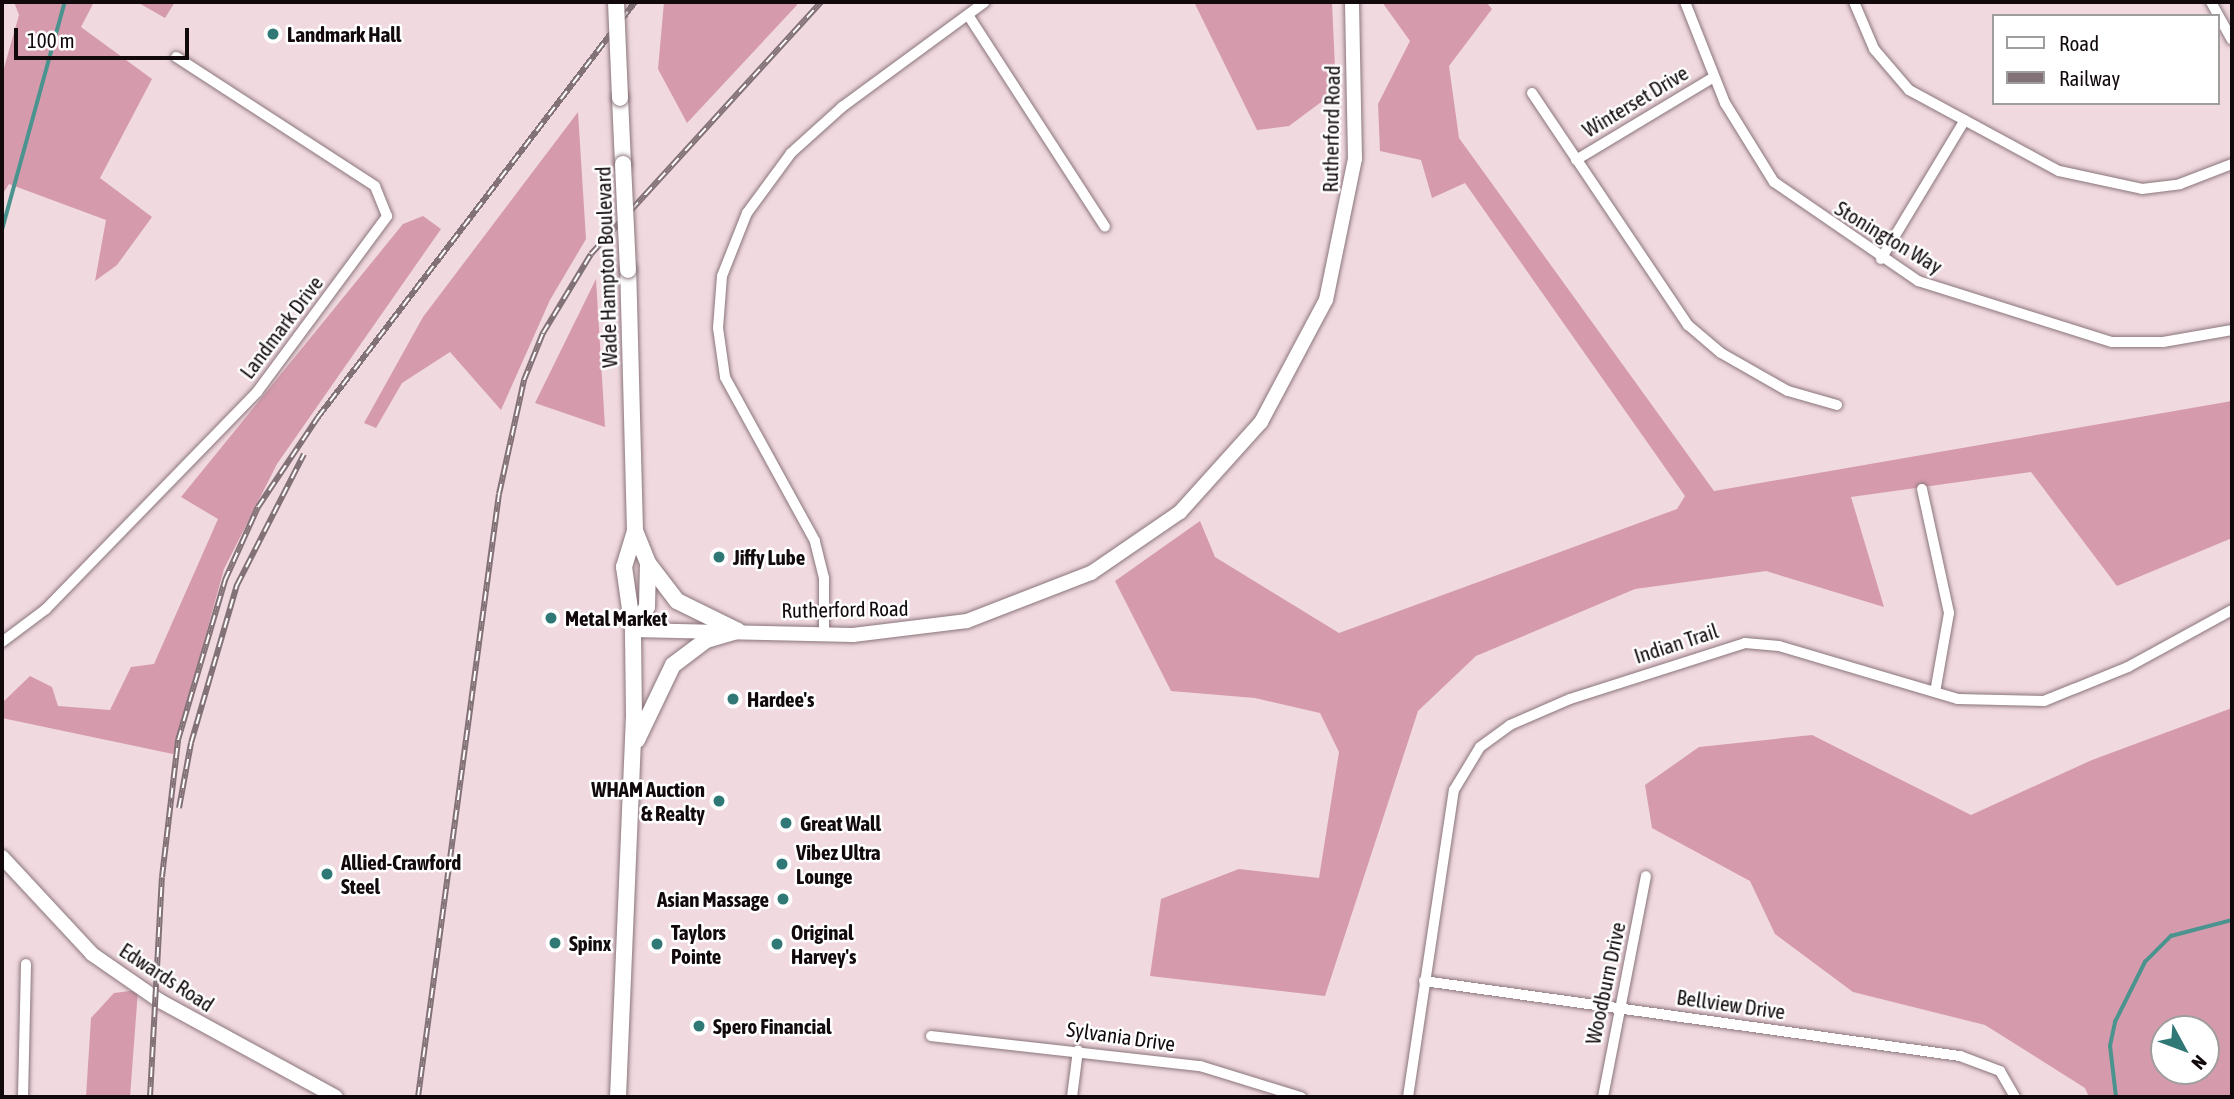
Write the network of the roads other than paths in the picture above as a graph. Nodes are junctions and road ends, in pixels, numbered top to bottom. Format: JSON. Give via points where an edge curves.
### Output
{"nodes":[{"id":1,"x":616,"y":2,"type":"edge"},
{"id":2,"x":985,"y":2,"type":"edge"},
{"id":3,"x":1352,"y":2,"type":"edge"},
{"id":4,"x":1685,"y":2,"type":"edge"},
{"id":5,"x":1854,"y":2,"type":"edge"},
{"id":6,"x":968,"y":15,"type":"junction"},
{"id":7,"x":2220,"y":18,"type":"edge"},
{"id":8,"x":2232,"y":40,"type":"edge"},
{"id":9,"x":176,"y":57,"type":"dead end"},
{"id":10,"x":1714,"y":77,"type":"junction"},
{"id":11,"x":1532,"y":93,"type":"dead end"},
{"id":12,"x":1965,"y":120,"type":"junction"},
{"id":13,"x":1576,"y":160,"type":"junction"},
{"id":14,"x":2232,"y":164,"type":"edge"},
{"id":15,"x":1105,"y":227,"type":"dead end"},
{"id":16,"x":1881,"y":259,"type":"junction"},
{"id":17,"x":2232,"y":330,"type":"edge"},
{"id":18,"x":1837,"y":405,"type":"dead end"},
{"id":19,"x":1922,"y":489,"type":"dead end"},
{"id":20,"x":635,"y":531,"type":"junction"},
{"id":21,"x":648,"y":563,"type":"junction"},
{"id":22,"x":2232,"y":610,"type":"edge"},
{"id":23,"x":633,"y":630,"type":"junction"},
{"id":24,"x":738,"y":631,"type":"junction"},
{"id":25,"x":824,"y":633,"type":"junction"},
{"id":26,"x":2,"y":642,"type":"edge"},
{"id":27,"x":1935,"y":692,"type":"junction"},
{"id":28,"x":632,"y":756,"type":"junction"},
{"id":29,"x":2,"y":857,"type":"edge"},
{"id":30,"x":1646,"y":876,"type":"dead end"},
{"id":31,"x":26,"y":964,"type":"dead end"},
{"id":32,"x":1424,"y":981,"type":"junction"},
{"id":33,"x":1620,"y":1008,"type":"junction"},
{"id":34,"x":931,"y":1036,"type":"dead end"},
{"id":35,"x":1078,"y":1049,"type":"junction"},
{"id":36,"x":23,"y":1097,"type":"edge"},
{"id":37,"x":336,"y":1097,"type":"edge"},
{"id":38,"x":618,"y":1097,"type":"edge"},
{"id":39,"x":1072,"y":1097,"type":"edge"},
{"id":40,"x":1301,"y":1097,"type":"edge"},
{"id":41,"x":1408,"y":1097,"type":"edge"},
{"id":42,"x":1602,"y":1097,"type":"edge"},
{"id":43,"x":2015,"y":1097,"type":"edge"}],
"edges":[{"from":1,"to":20,"type":"main road","name":"Wade Hampton Boulevard","bridge":true},
{"from":2,"to":6,"type":"street"},
{"from":3,"to":25,"type":"street","name":"Rutherford Road","via":[[1355,159],[1340,253],[1306,346],[1236,455],[1138,545],[1047,594],[916,630]]},
{"from":4,"to":10,"type":"street","name":"Stonington Way"},
{"from":5,"to":12,"type":"street","via":[[1874,49],[1895,78]]},
{"from":6,"to":15,"type":"street"},
{"from":6,"to":25,"type":"street","via":[[842,107],[791,153],[747,213],[722,276],[718,328],[725,377],[815,541],[824,578]]},
{"from":7,"to":8,"type":"street"},
{"from":9,"to":26,"type":"street","name":"Landmark Drive","via":[[375,186],[387,216],[257,392],[46,608]]},
{"from":10,"to":13,"type":"street","name":"Winterset Drive"},
{"from":10,"to":16,"type":"street","name":"Stonington Way","via":[[1774,183]]},
{"from":11,"to":13,"type":"street"},
{"from":12,"to":14,"type":"street","via":[[2059,171],[2110,187],[2168,187]]},
{"from":12,"to":16,"type":"street"},
{"from":13,"to":18,"type":"street","via":[[1688,325],[1721,353],[1788,391]]},
{"from":16,"to":17,"type":"street","name":"Stonington Way","via":[[1953,295],[2112,342],[2163,342]]},
{"from":19,"to":27,"type":"street","via":[[1949,612]]},
{"from":20,"to":21,"type":"main road","name":"Wade Hampton Boulevard"},
{"from":20,"to":23,"type":"main road","name":"Wade Hampton Boulevard","via":[[624,567]]},
{"from":21,"to":23,"type":"main road","name":"Wade Hampton Boulevard","via":[[647,607]]},
{"from":21,"to":24,"type":"main road","via":[[677,601]]},
{"from":22,"to":27,"type":"street","name":"Indian Trail","via":[[2056,699],[2001,703]]},
{"from":23,"to":24,"type":"street","name":"Rutherford Road"},
{"from":23,"to":28,"type":"main road","name":"Wade Hampton Boulevard"},
{"from":24,"to":25,"type":"street","name":"Rutherford Road"},
{"from":24,"to":28,"type":"main road","via":[[706,640],[673,664]]},
{"from":27,"to":32,"type":"street","name":"Indian Trail","via":[[1779,646],[1745,643],[1570,699],[1510,725],[1480,747],[1454,790]]},
{"from":28,"to":38,"type":"main road","name":"Wade Hampton Boulevard"},
{"from":29,"to":37,"type":"street","name":"Edwards Road","via":[[92,954],[160,1001]]},
{"from":30,"to":33,"type":"street","name":"Woodburn Drive"},
{"from":31,"to":36,"type":"street"},
{"from":32,"to":33,"type":"street","name":"Bellview Drive"},
{"from":32,"to":41,"type":"street","name":"Indian Trail"},
{"from":33,"to":42,"type":"street","name":"Woodburn Drive"},
{"from":33,"to":43,"type":"street","name":"Bellview Drive","via":[[1960,1056],[2000,1071]]},
{"from":34,"to":35,"type":"street","name":"Sylvania Drive"},
{"from":35,"to":39,"type":"street"},
{"from":35,"to":40,"type":"street","name":"Sylvania Drive","via":[[1226,1071]]}]}
